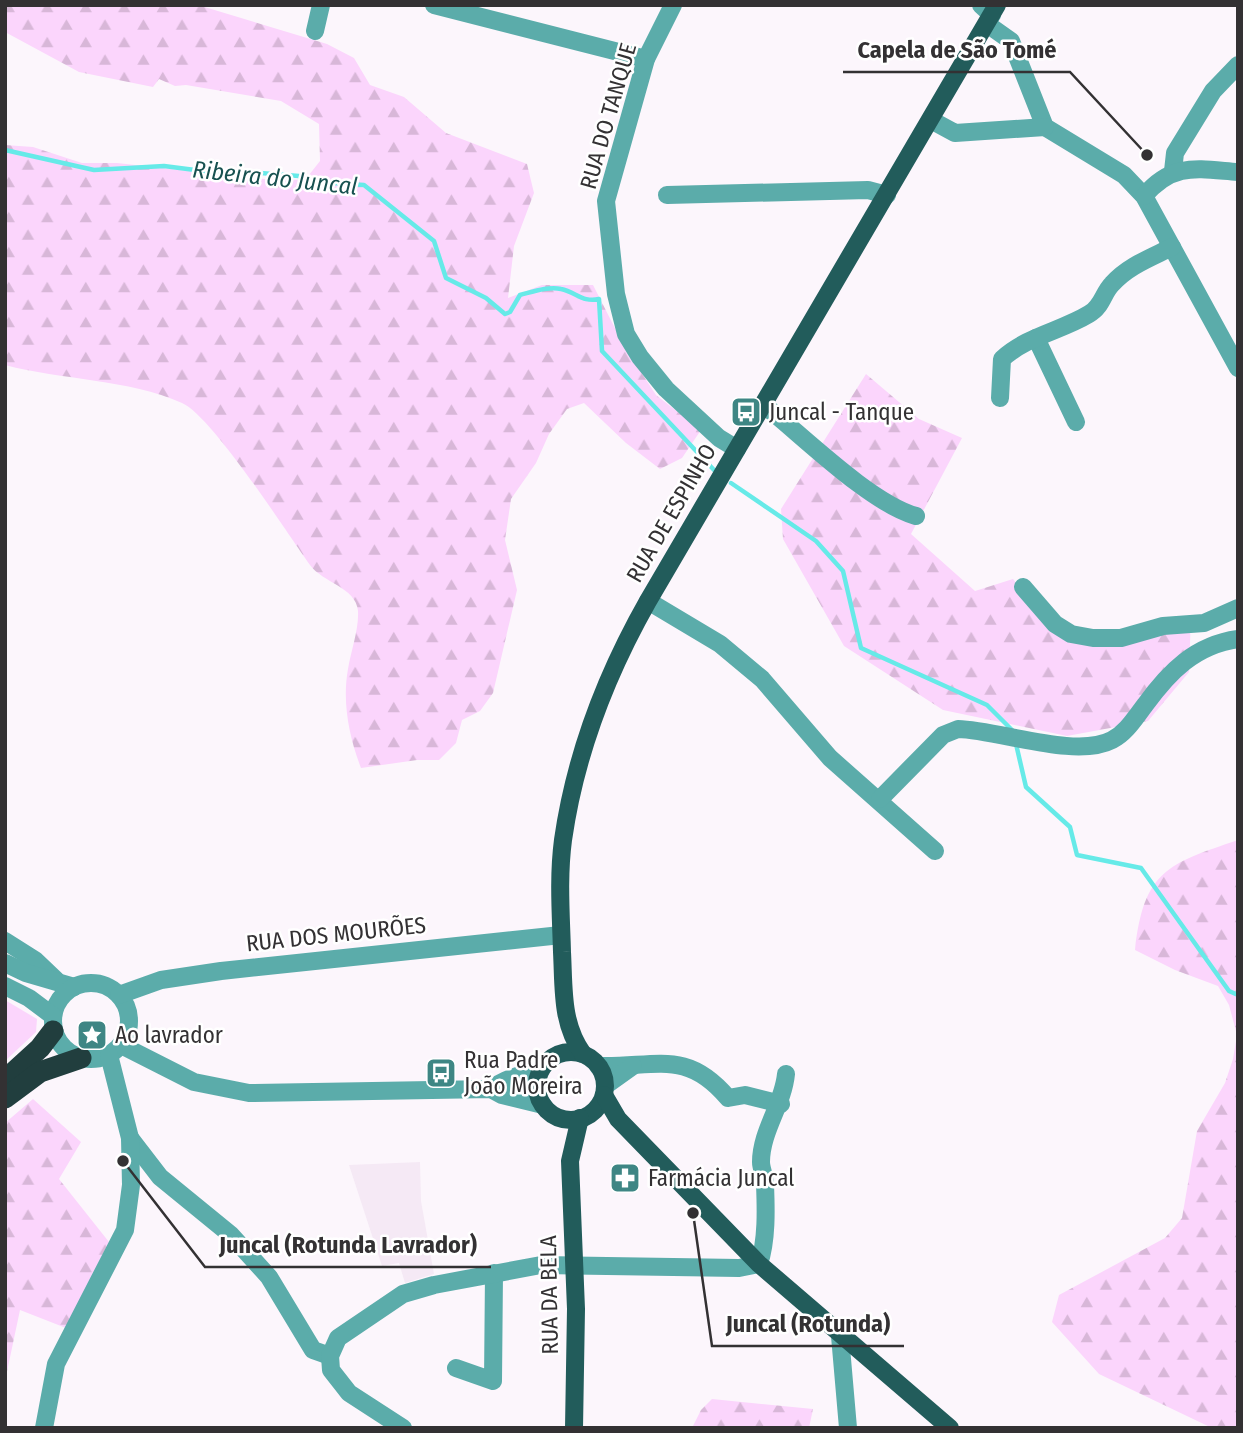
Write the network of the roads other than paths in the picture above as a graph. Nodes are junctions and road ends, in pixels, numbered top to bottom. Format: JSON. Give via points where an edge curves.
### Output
{"nodes":[{"id":1,"x":321,"y":5,"type":"edge"},
{"id":2,"x":434,"y":5,"type":"edge"},
{"id":3,"x":673,"y":5,"type":"edge"},
{"id":4,"x":989,"y":13,"type":"edge"},
{"id":5,"x":315,"y":31,"type":"dead end"},
{"id":6,"x":646,"y":59,"type":"junction"},
{"id":7,"x":1238,"y":65,"type":"edge"},
{"id":8,"x":931,"y":120,"type":"junction"},
{"id":9,"x":1045,"y":127,"type":"junction"},
{"id":10,"x":1173,"y":172,"type":"junction"},
{"id":11,"x":1238,"y":172,"type":"edge"},
{"id":12,"x":667,"y":195,"type":"dead end"},
{"id":13,"x":887,"y":195,"type":"junction"},
{"id":14,"x":1144,"y":196,"type":"junction"},
{"id":15,"x":1172,"y":247,"type":"junction"},
{"id":16,"x":1037,"y":338,"type":"junction"},
{"id":17,"x":1238,"y":368,"type":"edge"},
{"id":18,"x":1000,"y":398,"type":"dead end"},
{"id":19,"x":764,"y":405,"type":"junction"},
{"id":20,"x":1076,"y":422,"type":"dead end"},
{"id":21,"x":737,"y":449,"type":"junction"},
{"id":22,"x":916,"y":516,"type":"dead end"},
{"id":23,"x":1023,"y":587,"type":"dead end"},
{"id":24,"x":648,"y":601,"type":"junction"},
{"id":25,"x":1238,"y":608,"type":"edge"},
{"id":26,"x":1238,"y":639,"type":"edge"},
{"id":27,"x":880,"y":799,"type":"junction"},
{"id":28,"x":935,"y":851,"type":"dead end"},
{"id":29,"x":561,"y":935,"type":"junction"},
{"id":30,"x":5,"y":941,"type":"edge"},
{"id":31,"x":5,"y":963,"type":"edge"},
{"id":32,"x":5,"y":986,"type":"edge"},
{"id":33,"x":68,"y":986,"type":"junction"},
{"id":34,"x":119,"y":995,"type":"junction"},
{"id":35,"x":564,"y":1016,"type":"junction"},
{"id":36,"x":53,"y":1023,"type":"junction"},
{"id":37,"x":115,"y":1050,"type":"junction"},
{"id":38,"x":583,"y":1054,"type":"junction"},
{"id":39,"x":81,"y":1058,"type":"junction"},
{"id":40,"x":547,"y":1062,"type":"junction"},
{"id":41,"x":634,"y":1065,"type":"junction"},
{"id":42,"x":598,"y":1066,"type":"junction"},
{"id":43,"x":786,"y":1074,"type":"dead end"},
{"id":44,"x":5,"y":1080,"type":"edge"},
{"id":45,"x":491,"y":1089,"type":"junction"},
{"id":46,"x":604,"y":1091,"type":"junction"},
{"id":47,"x":5,"y":1098,"type":"edge"},
{"id":48,"x":781,"y":1104,"type":"junction"},
{"id":49,"x":547,"y":1109,"type":"junction"},
{"id":50,"x":585,"y":1116,"type":"junction"},
{"id":51,"x":618,"y":1119,"type":"junction"},
{"id":52,"x":130,"y":1138,"type":"junction"},
{"id":53,"x":570,"y":1161,"type":"junction"},
{"id":54,"x":160,"y":1177,"type":"junction"},
{"id":55,"x":131,"y":1185,"type":"junction"},
{"id":56,"x":573,"y":1264,"type":"junction"},
{"id":57,"x":759,"y":1264,"type":"junction"},
{"id":58,"x":494,"y":1273,"type":"junction"},
{"id":59,"x":840,"y":1336,"type":"junction"},
{"id":60,"x":330,"y":1356,"type":"junction"},
{"id":61,"x":456,"y":1368,"type":"dead end"},
{"id":62,"x":44,"y":1428,"type":"edge"},
{"id":63,"x":402,"y":1428,"type":"edge"},
{"id":64,"x":574,"y":1428,"type":"edge"},
{"id":65,"x":848,"y":1428,"type":"edge"},
{"id":66,"x":950,"y":1428,"type":"edge"}],
"edges":[{"from":1,"to":5,"type":"street"},
{"from":2,"to":6,"type":"street"},
{"from":3,"to":6,"type":"street","name":"RUA DO TANQUE"},
{"from":4,"to":8,"type":"main road","name":"RUA DE ESPINHO"},
{"from":4,"to":9,"type":"street","via":[[1011,41]]},
{"from":6,"to":21,"type":"street","name":"RUA DO TANQUE","via":[[606,201],[616,294],[626,334],[640,357],[666,388]]},
{"from":7,"to":10,"type":"street","via":[[1213,91],[1175,153]]},
{"from":8,"to":9,"type":"street","via":[[955,133]]},
{"from":8,"to":13,"type":"main road","name":"RUA DE ESPINHO"},
{"from":9,"to":14,"type":"street","via":[[1124,175]]},
{"from":10,"to":11,"type":"street"},
{"from":10,"to":14,"type":"street"},
{"from":12,"to":13,"type":"street","via":[[868,190]]},
{"from":13,"to":19,"type":"main road","name":"RUA DE ESPINHO"},
{"from":14,"to":15,"type":"street"},
{"from":15,"to":16,"type":"street","via":[[1128,268],[1091,313]]},
{"from":15,"to":17,"type":"street"},
{"from":16,"to":18,"type":"street","via":[[1015,347],[1002,359]]},
{"from":16,"to":20,"type":"street"},
{"from":19,"to":21,"type":"main road","name":"RUA DE ESPINHO"},
{"from":19,"to":22,"type":"street","via":[[860,482],[900,511]]},
{"from":21,"to":24,"type":"main road","name":"RUA DE ESPINHO"},
{"from":23,"to":25,"type":"street","via":[[1055,624],[1071,634],[1093,638],[1121,638],[1163,626],[1204,623]]},
{"from":24,"to":27,"type":"street","via":[[720,643],[762,679],[830,758]]},
{"from":24,"to":29,"type":"main road","name":"RUA DE ESPINHO","via":[[604,685],[575,785],[563,839]]},
{"from":26,"to":27,"type":"street","via":[[1216,642],[1195,653],[1162,683],[1128,729],[1111,741],[1084,747],[958,729],[943,735]]},
{"from":27,"to":28,"type":"street"},
{"from":29,"to":34,"type":"street","name":"RUA DOS MOURÕES","via":[[221,971],[161,980]]},
{"from":29,"to":35,"type":"main road","name":"RUA DE ESPINHO"},
{"from":30,"to":33,"type":"street"},
{"from":31,"to":33,"type":"street"},
{"from":32,"to":36,"type":"street","via":[[29,998]]},
{"from":33,"to":34,"type":"street","via":[[94,983]]},
{"from":33,"to":36,"type":"street"},
{"from":34,"to":37,"type":"street","via":[[129,1020],[127,1033]]},
{"from":35,"to":38,"type":"main road","name":"RUA DE ESPINHO"},
{"from":35,"to":40,"type":"main road","name":"RUA DE ESPINHO"},
{"from":36,"to":39,"type":"street","via":[[67,1051]]},
{"from":36,"to":44,"type":"highway","via":[[40,1048]]},
{"from":37,"to":39,"type":"street"},
{"from":37,"to":45,"type":"street","via":[[194,1082],[249,1093]]},
{"from":37,"to":52,"type":"street"},
{"from":38,"to":40,"type":"main road","via":[[561,1053]]},
{"from":38,"to":42,"type":"main road"},
{"from":39,"to":47,"type":"highway","via":[[40,1072]]},
{"from":40,"to":45,"type":"street"},
{"from":40,"to":49,"type":"main road","via":[[537,1086]]},
{"from":41,"to":42,"type":"street"},
{"from":41,"to":46,"type":"street"},
{"from":41,"to":48,"type":"street","via":[[676,1063],[698,1070],[728,1098],[745,1095]]},
{"from":42,"to":46,"type":"main road"},
{"from":43,"to":48,"type":"street"},
{"from":45,"to":49,"type":"street"},
{"from":46,"to":50,"type":"main road"},
{"from":46,"to":51,"type":"main road"},
{"from":48,"to":57,"type":"street","via":[[765,1138],[761,1162],[764,1250]]},
{"from":49,"to":50,"type":"main road","via":[[560,1118]]},
{"from":49,"to":53,"type":"main road","name":"RUA DA BELA"},
{"from":50,"to":51,"type":"main road"},
{"from":50,"to":53,"type":"main road","name":"RUA DA BELA"},
{"from":51,"to":57,"type":"main road"},
{"from":52,"to":54,"type":"street"},
{"from":52,"to":55,"type":"street"},
{"from":53,"to":56,"type":"main road","name":"RUA DA BELA"},
{"from":54,"to":55,"type":"street","via":[[144,1177]]},
{"from":54,"to":60,"type":"street","via":[[231,1235],[269,1277],[313,1350]]},
{"from":55,"to":62,"type":"street","via":[[125,1230],[56,1364]]},
{"from":56,"to":57,"type":"street","via":[[739,1268]]},
{"from":56,"to":58,"type":"street"},
{"from":56,"to":64,"type":"main road","name":"RUA DA BELA"},
{"from":57,"to":59,"type":"main road"},
{"from":58,"to":60,"type":"street","via":[[403,1294],[338,1338]]},
{"from":58,"to":61,"type":"street","via":[[493,1381]]},
{"from":59,"to":65,"type":"street"},
{"from":59,"to":66,"type":"main road"},
{"from":60,"to":63,"type":"street","via":[[331,1370],[349,1393]]}]}
